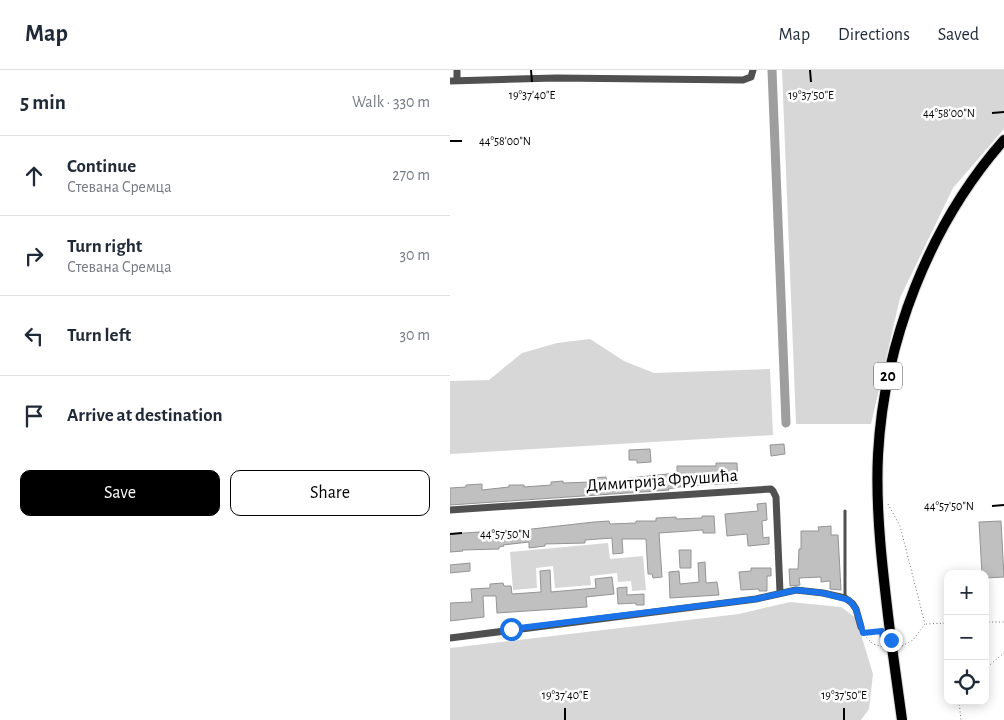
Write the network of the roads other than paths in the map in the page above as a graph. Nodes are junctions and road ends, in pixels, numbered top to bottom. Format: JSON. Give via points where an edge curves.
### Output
{"nodes":[{"id":1,"x":457,"y":70,"type":"edge"},
{"id":2,"x":754,"y":70,"type":"edge"},
{"id":3,"x":556,"y":74,"type":"edge"},
{"id":4,"x":650,"y":74,"type":"edge"},
{"id":5,"x":454,"y":81,"type":"edge"},
{"id":6,"x":1004,"y":140,"type":"edge"},
{"id":7,"x":450,"y":510,"type":"edge"},
{"id":8,"x":845,"y":511,"type":"dead end"},
{"id":9,"x":780,"y":592,"type":"junction"},
{"id":10,"x":845,"y":598,"type":"junction"},
{"id":11,"x":862,"y":630,"type":"road end"},
{"id":12,"x":450,"y":638,"type":"edge"},
{"id":13,"x":902,"y":720,"type":"edge"}],
"edges":[{"from":1,"to":5,"type":"street"},
{"from":2,"to":4,"type":"street","via":[[751,77],[743,80]]},
{"from":3,"to":4,"type":"street"},
{"from":3,"to":5,"type":"street"},
{"from":6,"to":13,"type":"main road","number":"20","bridge":true,"via":[[946,221],[907,310],[887,382],[878,455],[878,486],[883,563]]},
{"from":7,"to":9,"type":"street","name":"Димитрија Фрушића","via":[[771,490],[776,497]]},
{"from":8,"to":10,"type":"lane"},
{"from":9,"to":10,"type":"street","via":[[804,591]]},
{"from":9,"to":12,"type":"street","via":[[756,599]]},
{"from":10,"to":11,"type":"street","via":[[856,609]]}]}
